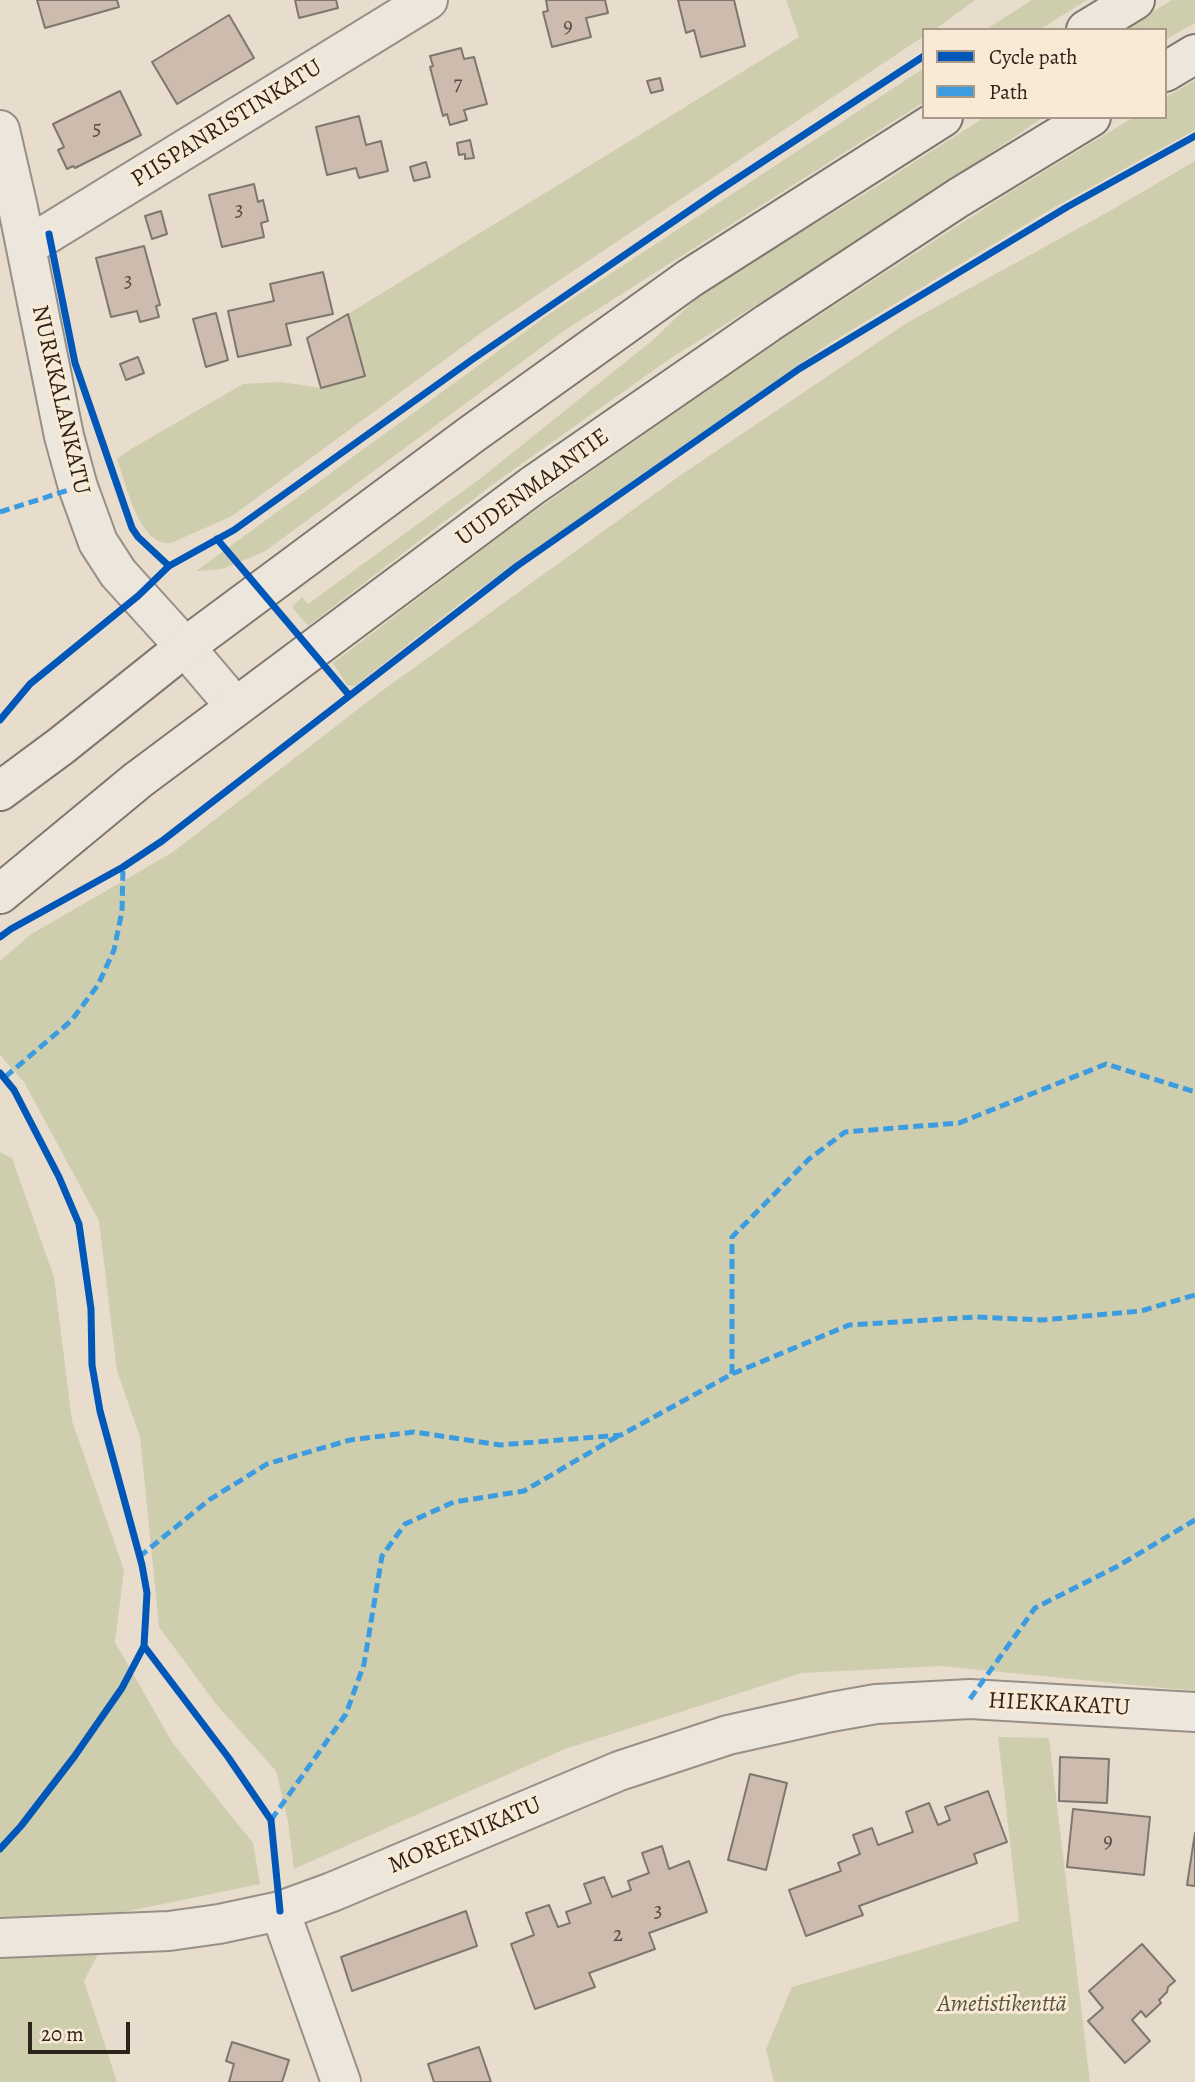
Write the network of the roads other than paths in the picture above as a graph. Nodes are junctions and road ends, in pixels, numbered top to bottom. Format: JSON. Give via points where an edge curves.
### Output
{"nodes":[{"id":1,"x":428,"y":0,"type":"edge"},
{"id":2,"x":1135,"y":0,"type":"edge"},
{"id":3,"x":1089,"y":28,"type":"edge"},
{"id":4,"x":1195,"y":54,"type":"edge"},
{"id":5,"x":1167,"y":71,"type":"edge"},
{"id":6,"x":940,"y":119,"type":"edge"},
{"id":7,"x":1088,"y":119,"type":"edge"},
{"id":8,"x":0,"y":130,"type":"edge"},
{"id":9,"x":26,"y":247,"type":"junction"},
{"id":10,"x":185,"y":647,"type":"junction"},
{"id":11,"x":235,"y":706,"type":"junction"},
{"id":12,"x":0,"y":791,"type":"edge"},
{"id":13,"x":0,"y":894,"type":"edge"},
{"id":14,"x":924,"y":1701,"type":"joint"},
{"id":15,"x":1195,"y":1712,"type":"edge"},
{"id":16,"x":280,"y":1911,"type":"junction"},
{"id":17,"x":0,"y":1938,"type":"edge"},
{"id":18,"x":341,"y":2082,"type":"edge"}],
"edges":[{"from":1,"to":9,"type":"main road","name":"PIISPANRISTINKATU"},
{"from":2,"to":3,"type":"main road"},
{"from":4,"to":5,"type":"main road"},
{"from":6,"to":10,"type":"main road","via":[[690,278]]},
{"from":7,"to":11,"type":"main road","name":"UUDENMAANTIE","via":[[768,323],[532,486]]},
{"from":8,"to":9,"type":"main road","name":"NURKKALANKATU"},
{"from":9,"to":10,"type":"main road","name":"NURKKALANKATU","via":[[64,436],[98,542],[118,573]]},
{"from":10,"to":11,"type":"main road","name":"NURKKALANKATU"},
{"from":10,"to":12,"type":"main road"},
{"from":11,"to":13,"type":"main road","name":"UUDENMAANTIE","via":[[138,779]]},
{"from":14,"to":15,"type":"main road","name":"HIEKKAKATU","via":[[970,1699]]},
{"from":14,"to":16,"type":"main road","name":"MOREENIKATU","via":[[831,1712],[688,1748],[619,1771]]},
{"from":16,"to":17,"type":"main road","name":"MOREENIKATU","via":[[169,1931]]},
{"from":16,"to":18,"type":"main road"}]}
